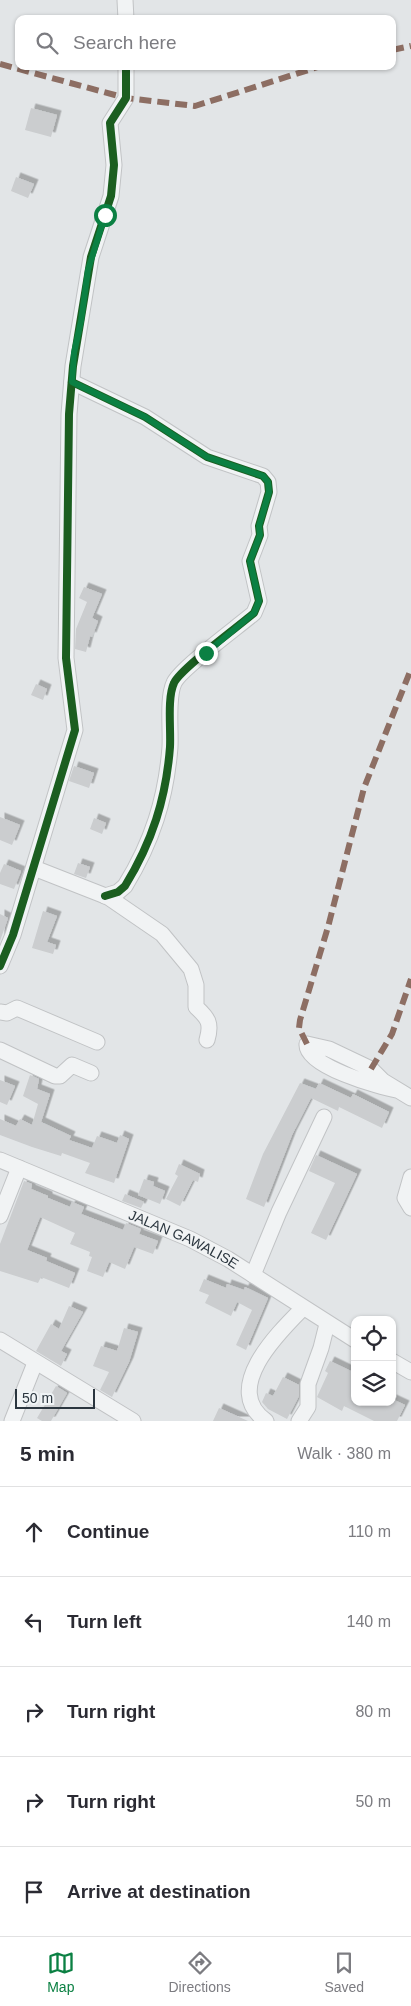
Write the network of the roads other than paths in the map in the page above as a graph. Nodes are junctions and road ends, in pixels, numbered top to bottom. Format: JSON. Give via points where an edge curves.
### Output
{"nodes":[{"id":1,"x":125,"y":0,"type":"edge"},
{"id":2,"x":126,"y":15,"type":"edge"},
{"id":3,"x":126,"y":70,"type":"edge"},
{"id":4,"x":72,"y":382,"type":"junction"},
{"id":5,"x":34,"y":868,"type":"junction"},
{"id":6,"x":105,"y":896,"type":"junction"},
{"id":7,"x":0,"y":966,"type":"edge"},
{"id":8,"x":0,"y":1012,"type":"edge"},
{"id":9,"x":207,"y":1040,"type":"dead end"},
{"id":10,"x":97,"y":1042,"type":"dead end"},
{"id":11,"x":0,"y":1050,"type":"edge"},
{"id":12,"x":91,"y":1073,"type":"dead end"},
{"id":13,"x":397,"y":1090,"type":"junction"},
{"id":14,"x":411,"y":1098,"type":"edge"},
{"id":15,"x":324,"y":1117,"type":"dead end"},
{"id":16,"x":0,"y":1160,"type":"edge"},
{"id":17,"x":19,"y":1168,"type":"junction"},
{"id":18,"x":411,"y":1177,"type":"edge"},
{"id":19,"x":411,"y":1208,"type":"edge"},
{"id":20,"x":0,"y":1216,"type":"edge"},
{"id":21,"x":253,"y":1275,"type":"junction"},
{"id":22,"x":303,"y":1308,"type":"junction"},
{"id":23,"x":327,"y":1324,"type":"junction"},
{"id":24,"x":351,"y":1338,"type":"edge"},
{"id":25,"x":0,"y":1340,"type":"edge"},
{"id":26,"x":35,"y":1363,"type":"junction"},
{"id":27,"x":396,"y":1363,"type":"edge"},
{"id":28,"x":411,"y":1372,"type":"edge"},
{"id":29,"x":12,"y":1421,"type":"edge"},
{"id":30,"x":133,"y":1421,"type":"edge"},
{"id":31,"x":266,"y":1421,"type":"edge"},
{"id":32,"x":299,"y":1421,"type":"edge"}],
"edges":[{"from":1,"to":2,"type":"street"},
{"from":3,"to":4,"type":"street","via":[[126,98],[110,123],[114,165],[111,196],[88,270]]},
{"from":4,"to":5,"type":"street","via":[[66,658],[75,730]]},
{"from":4,"to":6,"type":"street","via":[[145,417],[207,457],[263,476],[268,482],[269,492],[259,526],[260,535],[250,561],[259,601],[254,613],[174,682],[170,699],[172,725],[167,778],[158,818],[125,886]]},
{"from":5,"to":6,"type":"street"},
{"from":5,"to":7,"type":"street"},
{"from":6,"to":9,"type":"street","via":[[162,934],[191,969],[196,986],[196,1007],[208,1019],[211,1029]]},
{"from":8,"to":10,"type":"street","via":[[7,1013],[17,1008]]},
{"from":11,"to":12,"type":"street","via":[[55,1076],[60,1076],[72,1065]]},
{"from":13,"to":13,"type":"street","via":[[372,1085],[334,1068],[310,1054],[307,1044],[330,1049],[372,1069]]},
{"from":13,"to":14,"type":"street"},
{"from":15,"to":21,"type":"street"},
{"from":16,"to":17,"type":"street","name":"JALAN GAWALISE"},
{"from":17,"to":20,"type":"street"},
{"from":17,"to":21,"type":"street","name":"JALAN GAWALISE","via":[[190,1239]]},
{"from":18,"to":19,"type":"street","via":[[405,1198]]},
{"from":21,"to":22,"type":"street","name":"JALAN GAWALISE"},
{"from":22,"to":23,"type":"street","name":"JALAN GAWALISE"},
{"from":22,"to":31,"type":"street","via":[[269,1345],[254,1367],[249,1400],[257,1415]]},
{"from":23,"to":24,"type":"street","name":"JALAN GAWALISE"},
{"from":23,"to":32,"type":"street","via":[[308,1384],[308,1407]]},
{"from":25,"to":26,"type":"street"},
{"from":26,"to":29,"type":"street"},
{"from":26,"to":30,"type":"street"},
{"from":27,"to":28,"type":"street"}]}
